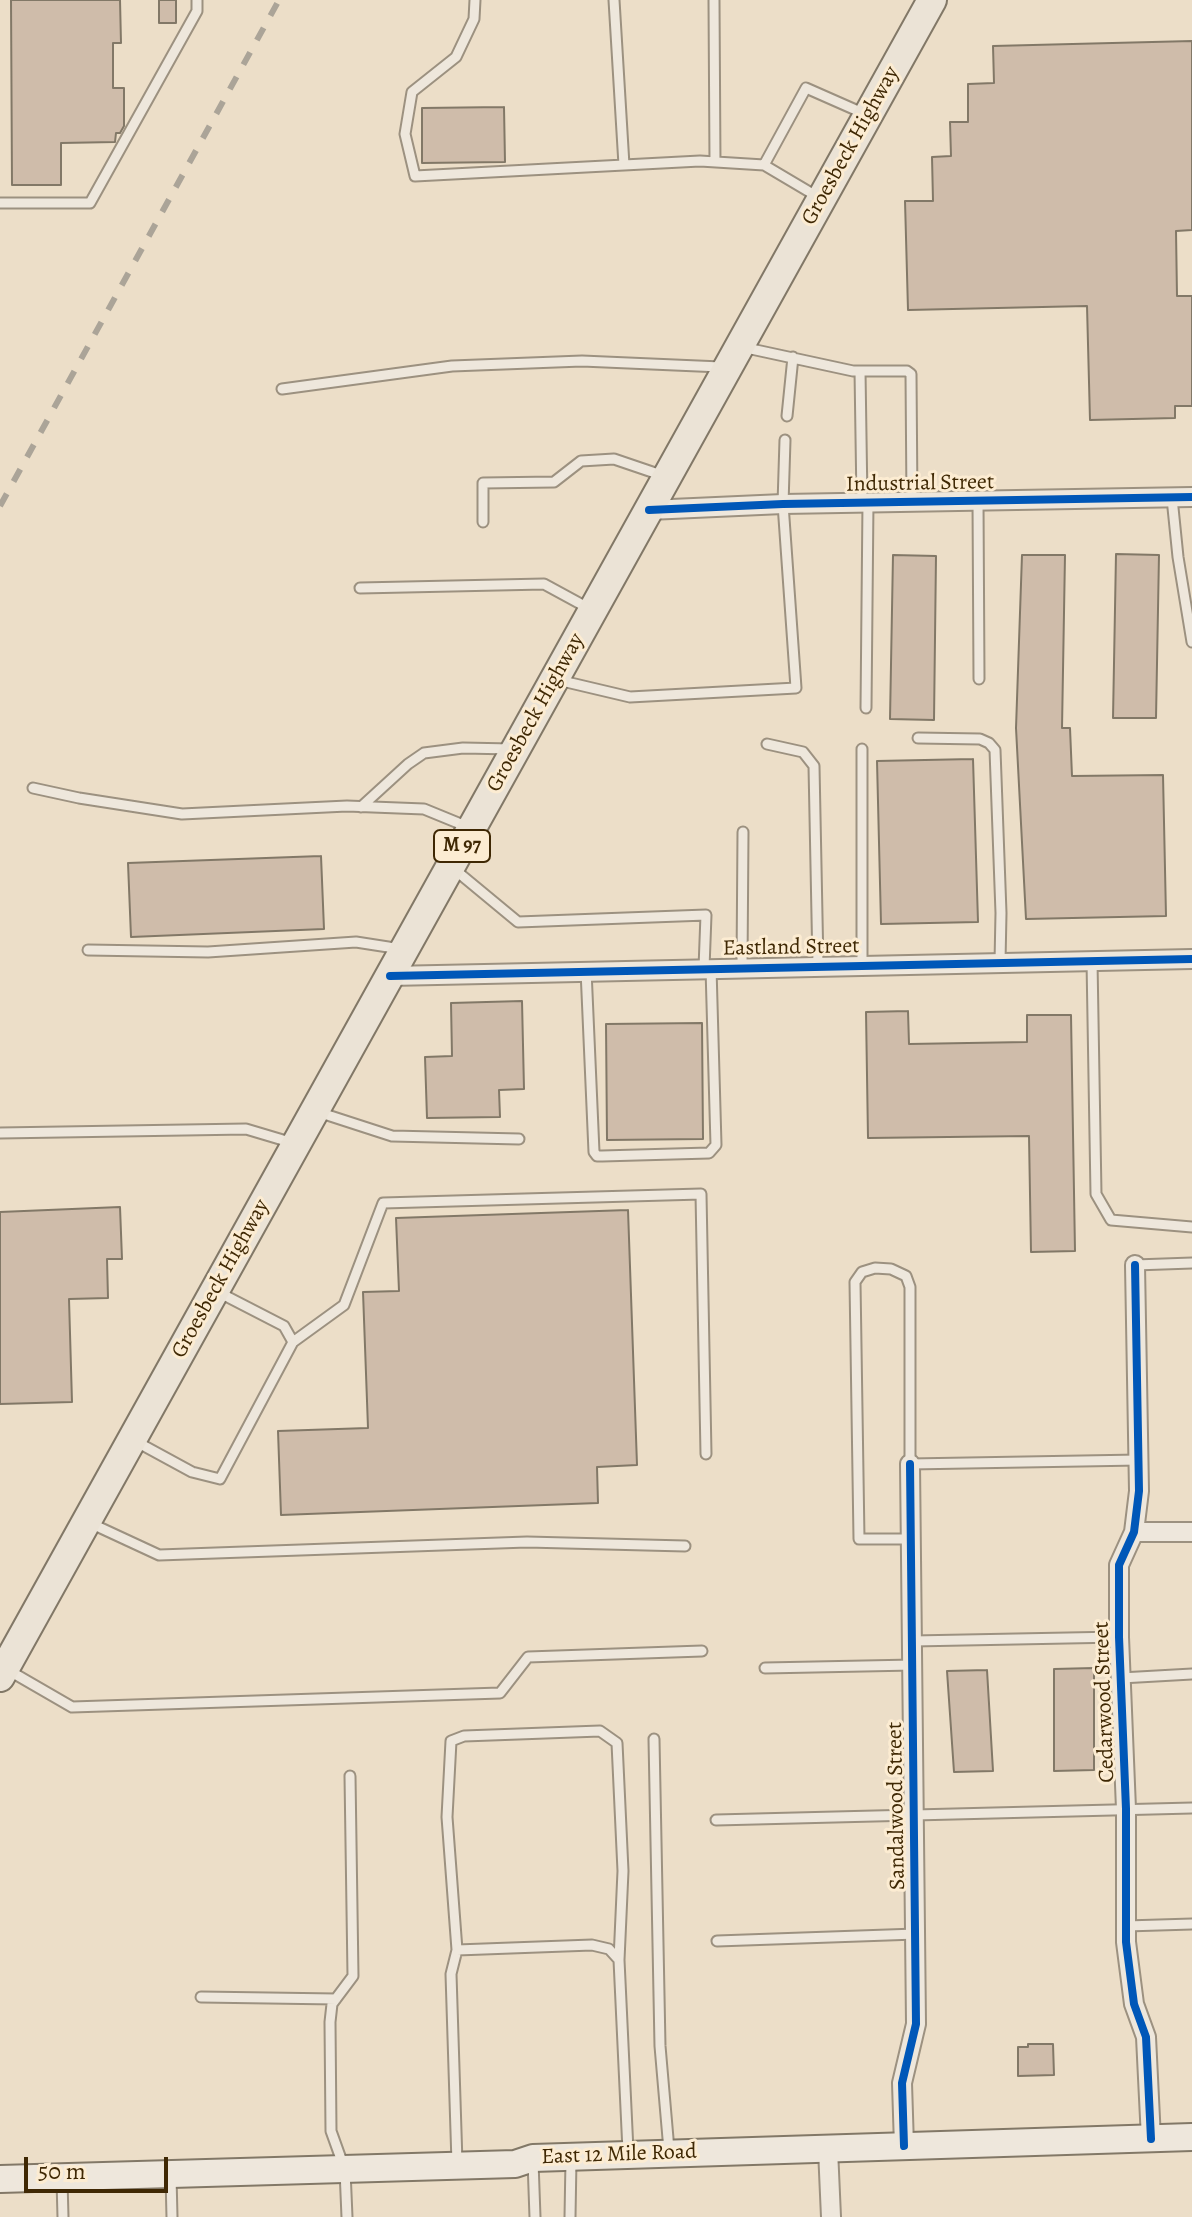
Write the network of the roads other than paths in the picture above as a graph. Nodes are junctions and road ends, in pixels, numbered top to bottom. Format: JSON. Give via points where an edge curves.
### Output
{"nodes":[{"id":1,"x":197,"y":0,"type":"edge"},
{"id":2,"x":475,"y":0,"type":"edge"},
{"id":3,"x":614,"y":0,"type":"edge"},
{"id":4,"x":714,"y":0,"type":"edge"},
{"id":5,"x":931,"y":0,"type":"edge"},
{"id":6,"x":868,"y":116,"type":"junction"},
{"id":7,"x":715,"y":162,"type":"junction"},
{"id":8,"x":624,"y":165,"type":"junction"},
{"id":9,"x":764,"y":165,"type":"junction"},
{"id":10,"x":821,"y":200,"type":"junction"},
{"id":11,"x":0,"y":203,"type":"edge"},
{"id":12,"x":734,"y":357,"type":"junction"},
{"id":13,"x":793,"y":357,"type":"junction"},
{"id":14,"x":860,"y":371,"type":"junction"},
{"id":15,"x":282,"y":389,"type":"dead end"},
{"id":16,"x":787,"y":416,"type":"dead end"},
{"id":17,"x":785,"y":440,"type":"dead end"},
{"id":18,"x":667,"y":477,"type":"junction"},
{"id":19,"x":1192,"y":497,"type":"edge"},
{"id":20,"x":1172,"y":498,"type":"junction"},
{"id":21,"x":978,"y":501,"type":"junction"},
{"id":22,"x":865,"y":502,"type":"junction"},
{"id":23,"x":912,"y":502,"type":"junction"},
{"id":24,"x":783,"y":504,"type":"junction"},
{"id":25,"x":649,"y":510,"type":"junction"},
{"id":26,"x":483,"y":522,"type":"dead end"},
{"id":27,"x":360,"y":588,"type":"dead end"},
{"id":28,"x":593,"y":610,"type":"junction"},
{"id":29,"x":1192,"y":642,"type":"edge"},
{"id":30,"x":555,"y":679,"type":"junction"},
{"id":31,"x":979,"y":679,"type":"dead end"},
{"id":32,"x":866,"y":708,"type":"dead end"},
{"id":33,"x":918,"y":738,"type":"dead end"},
{"id":34,"x":767,"y":744,"type":"dead end"},
{"id":35,"x":862,"y":749,"type":"dead end"},
{"id":36,"x":516,"y":750,"type":"junction"},
{"id":37,"x":33,"y":788,"type":"dead end"},
{"id":38,"x":361,"y":807,"type":"junction"},
{"id":39,"x":472,"y":828,"type":"junction"},
{"id":40,"x":743,"y":832,"type":"dead end"},
{"id":41,"x":451,"y":867,"type":"junction"},
{"id":42,"x":405,"y":949,"type":"junction"},
{"id":43,"x":88,"y":950,"type":"dead end"},
{"id":44,"x":1192,"y":959,"type":"edge"},
{"id":45,"x":1092,"y":961,"type":"junction"},
{"id":46,"x":1000,"y":962,"type":"junction"},
{"id":47,"x":862,"y":965,"type":"junction"},
{"id":48,"x":818,"y":966,"type":"junction"},
{"id":49,"x":742,"y":967,"type":"junction"},
{"id":50,"x":708,"y":968,"type":"junction"},
{"id":51,"x":586,"y":970,"type":"junction"},
{"id":52,"x":390,"y":976,"type":"junction"},
{"id":53,"x":315,"y":1111,"type":"junction"},
{"id":54,"x":0,"y":1133,"type":"edge"},
{"id":55,"x":519,"y":1139,"type":"dead end"},
{"id":56,"x":297,"y":1144,"type":"junction"},
{"id":57,"x":1192,"y":1227,"type":"edge"},
{"id":58,"x":1192,"y":1263,"type":"edge"},
{"id":59,"x":1135,"y":1265,"type":"joint"},
{"id":60,"x":215,"y":1291,"type":"junction"},
{"id":61,"x":293,"y":1342,"type":"junction"},
{"id":62,"x":132,"y":1439,"type":"junction"},
{"id":63,"x":706,"y":1454,"type":"dead end"},
{"id":64,"x":1139,"y":1460,"type":"junction"},
{"id":65,"x":910,"y":1464,"type":"junction"},
{"id":66,"x":87,"y":1522,"type":"junction"},
{"id":67,"x":1134,"y":1532,"type":"junction"},
{"id":68,"x":1192,"y":1532,"type":"edge"},
{"id":69,"x":911,"y":1539,"type":"junction"},
{"id":70,"x":685,"y":1546,"type":"dead end"},
{"id":71,"x":1119,"y":1637,"type":"junction"},
{"id":72,"x":913,"y":1641,"type":"junction"},
{"id":73,"x":702,"y":1651,"type":"dead end"},
{"id":74,"x":4,"y":1664,"type":"edge"},
{"id":75,"x":913,"y":1665,"type":"junction"},
{"id":76,"x":765,"y":1668,"type":"dead end"},
{"id":77,"x":1192,"y":1674,"type":"edge"},
{"id":78,"x":1121,"y":1678,"type":"junction"},
{"id":79,"x":654,"y":1739,"type":"dead end"},
{"id":80,"x":350,"y":1776,"type":"dead end"},
{"id":81,"x":1192,"y":1808,"type":"edge"},
{"id":82,"x":1126,"y":1809,"type":"junction"},
{"id":83,"x":916,"y":1816,"type":"junction"},
{"id":84,"x":716,"y":1820,"type":"dead end"},
{"id":85,"x":1192,"y":1924,"type":"edge"},
{"id":86,"x":1126,"y":1926,"type":"junction"},
{"id":87,"x":916,"y":1934,"type":"junction"},
{"id":88,"x":717,"y":1941,"type":"dead end"},
{"id":89,"x":457,"y":1950,"type":"junction"},
{"id":90,"x":619,"y":1960,"type":"junction"},
{"id":91,"x":201,"y":1997,"type":"dead end"},
{"id":92,"x":336,"y":1999,"type":"junction"},
{"id":93,"x":1192,"y":2137,"type":"edge"},
{"id":94,"x":1151,"y":2139,"type":"junction"},
{"id":95,"x":904,"y":2146,"type":"junction"},
{"id":96,"x":828,"y":2149,"type":"junction"},
{"id":97,"x":669,"y":2153,"type":"junction"},
{"id":98,"x":628,"y":2154,"type":"junction"},
{"id":99,"x":571,"y":2156,"type":"junction"},
{"id":100,"x":533,"y":2158,"type":"junction"},
{"id":101,"x":457,"y":2166,"type":"junction"},
{"id":102,"x":345,"y":2170,"type":"junction"},
{"id":103,"x":171,"y":2174,"type":"junction"},
{"id":104,"x":62,"y":2177,"type":"junction"},
{"id":105,"x":0,"y":2179,"type":"edge"},
{"id":106,"x":63,"y":2217,"type":"edge"},
{"id":107,"x":172,"y":2217,"type":"edge"},
{"id":108,"x":347,"y":2217,"type":"edge"},
{"id":109,"x":535,"y":2217,"type":"edge"},
{"id":110,"x":570,"y":2217,"type":"edge"},
{"id":111,"x":831,"y":2217,"type":"edge"}],
"edges":[{"from":1,"to":11,"type":"lane","via":[[197,11],[90,203]]},
{"from":2,"to":8,"type":"lane","via":[[474,19],[456,57],[412,92],[405,134],[415,176]]},
{"from":3,"to":8,"type":"lane"},
{"from":4,"to":7,"type":"lane"},
{"from":5,"to":6,"type":"main road","name":"Groesbeck Highway","number":"M 97"},
{"from":6,"to":9,"type":"lane","via":[[806,88]]},
{"from":6,"to":10,"type":"main road","name":"Groesbeck Highway","number":"M 97"},
{"from":7,"to":8,"type":"lane"},
{"from":7,"to":9,"type":"lane"},
{"from":9,"to":10,"type":"lane"},
{"from":10,"to":12,"type":"main road","name":"Groesbeck Highway","number":"M 97"},
{"from":12,"to":13,"type":"lane"},
{"from":12,"to":15,"type":"lane","via":[[452,366]]},
{"from":12,"to":18,"type":"main road","name":"Groesbeck Highway","number":"M 97"},
{"from":13,"to":14,"type":"lane"},
{"from":13,"to":16,"type":"lane"},
{"from":14,"to":22,"type":"lane"},
{"from":14,"to":23,"type":"lane","via":[[911,374]]},
{"from":17,"to":24,"type":"lane"},
{"from":18,"to":25,"type":"main road","name":"Groesbeck Highway","number":"M 97"},
{"from":18,"to":26,"type":"lane","via":[[614,459],[581,461],[554,482],[483,483]]},
{"from":19,"to":20,"type":"street","name":"Industrial Street"},
{"from":20,"to":21,"type":"street","name":"Industrial Street"},
{"from":20,"to":29,"type":"lane"},
{"from":21,"to":23,"type":"street","name":"Industrial Street"},
{"from":21,"to":31,"type":"lane"},
{"from":22,"to":23,"type":"street","name":"Industrial Street"},
{"from":22,"to":24,"type":"street","name":"Industrial Street"},
{"from":22,"to":32,"type":"lane"},
{"from":24,"to":25,"type":"street","name":"Industrial Street"},
{"from":24,"to":30,"type":"lane","via":[[796,688],[630,697]]},
{"from":25,"to":28,"type":"main road","name":"Groesbeck Highway","number":"M 97"},
{"from":27,"to":28,"type":"lane","via":[[544,584]]},
{"from":28,"to":30,"type":"main road","name":"Groesbeck Highway","number":"M 97"},
{"from":30,"to":36,"type":"main road","name":"Groesbeck Highway","number":"M 97"},
{"from":33,"to":46,"type":"lane","via":[[980,739],[995,750]]},
{"from":34,"to":48,"type":"lane","via":[[803,752],[814,766]]},
{"from":35,"to":47,"type":"lane"},
{"from":36,"to":38,"type":"lane","via":[[424,753]]},
{"from":36,"to":39,"type":"main road","name":"Groesbeck Highway","number":"M 97"},
{"from":37,"to":38,"type":"lane","via":[[182,814]]},
{"from":38,"to":39,"type":"lane","via":[[424,809]]},
{"from":39,"to":41,"type":"main road","name":"Groesbeck Highway","number":"M 97"},
{"from":40,"to":49,"type":"lane"},
{"from":41,"to":42,"type":"main road","name":"Groesbeck Highway","number":"M 97"},
{"from":41,"to":50,"type":"lane","via":[[518,922],[706,915]]},
{"from":42,"to":43,"type":"lane","via":[[356,942],[208,952]]},
{"from":42,"to":52,"type":"main road","name":"Groesbeck Highway","number":"M 97"},
{"from":44,"to":45,"type":"street","name":"Eastland Street"},
{"from":45,"to":46,"type":"street","name":"Eastland Street"},
{"from":45,"to":57,"type":"lane","via":[[1096,1194],[1111,1220]]},
{"from":46,"to":47,"type":"street","name":"Eastland Street"},
{"from":47,"to":48,"type":"street","name":"Eastland Street"},
{"from":48,"to":49,"type":"street","name":"Eastland Street"},
{"from":49,"to":50,"type":"street","name":"Eastland Street"},
{"from":50,"to":51,"type":"street","name":"Eastland Street"},
{"from":50,"to":51,"type":"lane","via":[[716,1145],[709,1153],[602,1156],[594,1152]]},
{"from":51,"to":52,"type":"street","name":"Eastland Street"},
{"from":52,"to":53,"type":"main road","name":"Groesbeck Highway","number":"M 97"},
{"from":53,"to":55,"type":"lane","via":[[392,1136]]},
{"from":53,"to":56,"type":"main road","name":"Groesbeck Highway","number":"M 97"},
{"from":54,"to":56,"type":"lane","via":[[246,1129]]},
{"from":56,"to":60,"type":"main road","name":"Groesbeck Highway","number":"M 97"},
{"from":58,"to":59,"type":"lane"},
{"from":59,"to":64,"type":"street","name":"Cedarwood Street"},
{"from":60,"to":61,"type":"lane","via":[[284,1326]]},
{"from":60,"to":62,"type":"main road","name":"Groesbeck Highway","number":"M 97"},
{"from":61,"to":62,"type":"lane","via":[[220,1479],[192,1472]]},
{"from":61,"to":63,"type":"lane","via":[[344,1305],[383,1203],[701,1194]]},
{"from":62,"to":66,"type":"main road","name":"Groesbeck Highway","number":"M 97"},
{"from":64,"to":65,"type":"lane"},
{"from":64,"to":67,"type":"street","name":"Cedarwood Street"},
{"from":65,"to":69,"type":"street","name":"Sandalwood Street"},
{"from":65,"to":69,"type":"lane","via":[[910,1287],[906,1276],[875,1268],[862,1272],[855,1282],[859,1539]]},
{"from":66,"to":70,"type":"lane","via":[[159,1555],[516,1542]]},
{"from":66,"to":74,"type":"main road","name":"Groesbeck Highway","number":"M 97"},
{"from":67,"to":68,"type":"street"},
{"from":67,"to":71,"type":"street","name":"Cedarwood Street","via":[[1119,1565]]},
{"from":69,"to":72,"type":"street","name":"Sandalwood Street"},
{"from":71,"to":72,"type":"lane"},
{"from":71,"to":78,"type":"street","name":"Cedarwood Street"},
{"from":72,"to":75,"type":"street","name":"Sandalwood Street"},
{"from":73,"to":74,"type":"lane","via":[[528,1657],[500,1693],[72,1707]]},
{"from":75,"to":76,"type":"lane"},
{"from":75,"to":83,"type":"street","name":"Sandalwood Street"},
{"from":77,"to":78,"type":"lane"},
{"from":78,"to":82,"type":"street","name":"Cedarwood Street"},
{"from":79,"to":97,"type":"lane","via":[[660,2046]]},
{"from":80,"to":92,"type":"lane","via":[[353,1976]]},
{"from":81,"to":82,"type":"lane"},
{"from":82,"to":83,"type":"lane"},
{"from":82,"to":86,"type":"street","name":"Cedarwood Street"},
{"from":83,"to":84,"type":"lane"},
{"from":83,"to":87,"type":"street","name":"Sandalwood Street"},
{"from":85,"to":86,"type":"lane"},
{"from":86,"to":94,"type":"street","name":"Cedarwood Street","via":[[1134,2004],[1146,2037]]},
{"from":87,"to":88,"type":"lane"},
{"from":87,"to":95,"type":"street","name":"Sandalwood Street","via":[[916,2024],[902,2083]]},
{"from":89,"to":90,"type":"lane","via":[[592,1945],[609,1949]]},
{"from":89,"to":90,"type":"lane","via":[[447,1817],[451,1741],[464,1736],[600,1731],[617,1743],[623,1871]]},
{"from":89,"to":101,"type":"lane","via":[[451,1974]]},
{"from":90,"to":98,"type":"lane"},
{"from":91,"to":92,"type":"lane"},
{"from":92,"to":102,"type":"lane","via":[[330,2022],[331,2131]]},
{"from":93,"to":94,"type":"main road","name":"East 12 Mile Road"},
{"from":94,"to":95,"type":"main road","name":"East 12 Mile Road"},
{"from":95,"to":96,"type":"main road","name":"East 12 Mile Road"},
{"from":96,"to":97,"type":"main road","name":"East 12 Mile Road"},
{"from":96,"to":111,"type":"street"},
{"from":97,"to":98,"type":"main road","name":"East 12 Mile Road"},
{"from":98,"to":99,"type":"main road","name":"East 12 Mile Road"},
{"from":99,"to":100,"type":"main road","name":"East 12 Mile Road"},
{"from":99,"to":110,"type":"lane"},
{"from":100,"to":101,"type":"main road","name":"East 12 Mile Road","via":[[515,2164]]},
{"from":100,"to":109,"type":"lane"},
{"from":101,"to":102,"type":"main road","name":"East 12 Mile Road"},
{"from":102,"to":103,"type":"main road","name":"East 12 Mile Road"},
{"from":102,"to":108,"type":"lane"},
{"from":103,"to":104,"type":"main road","name":"East 12 Mile Road"},
{"from":103,"to":107,"type":"lane"},
{"from":104,"to":105,"type":"main road","name":"East 12 Mile Road"},
{"from":104,"to":106,"type":"lane"}]}
